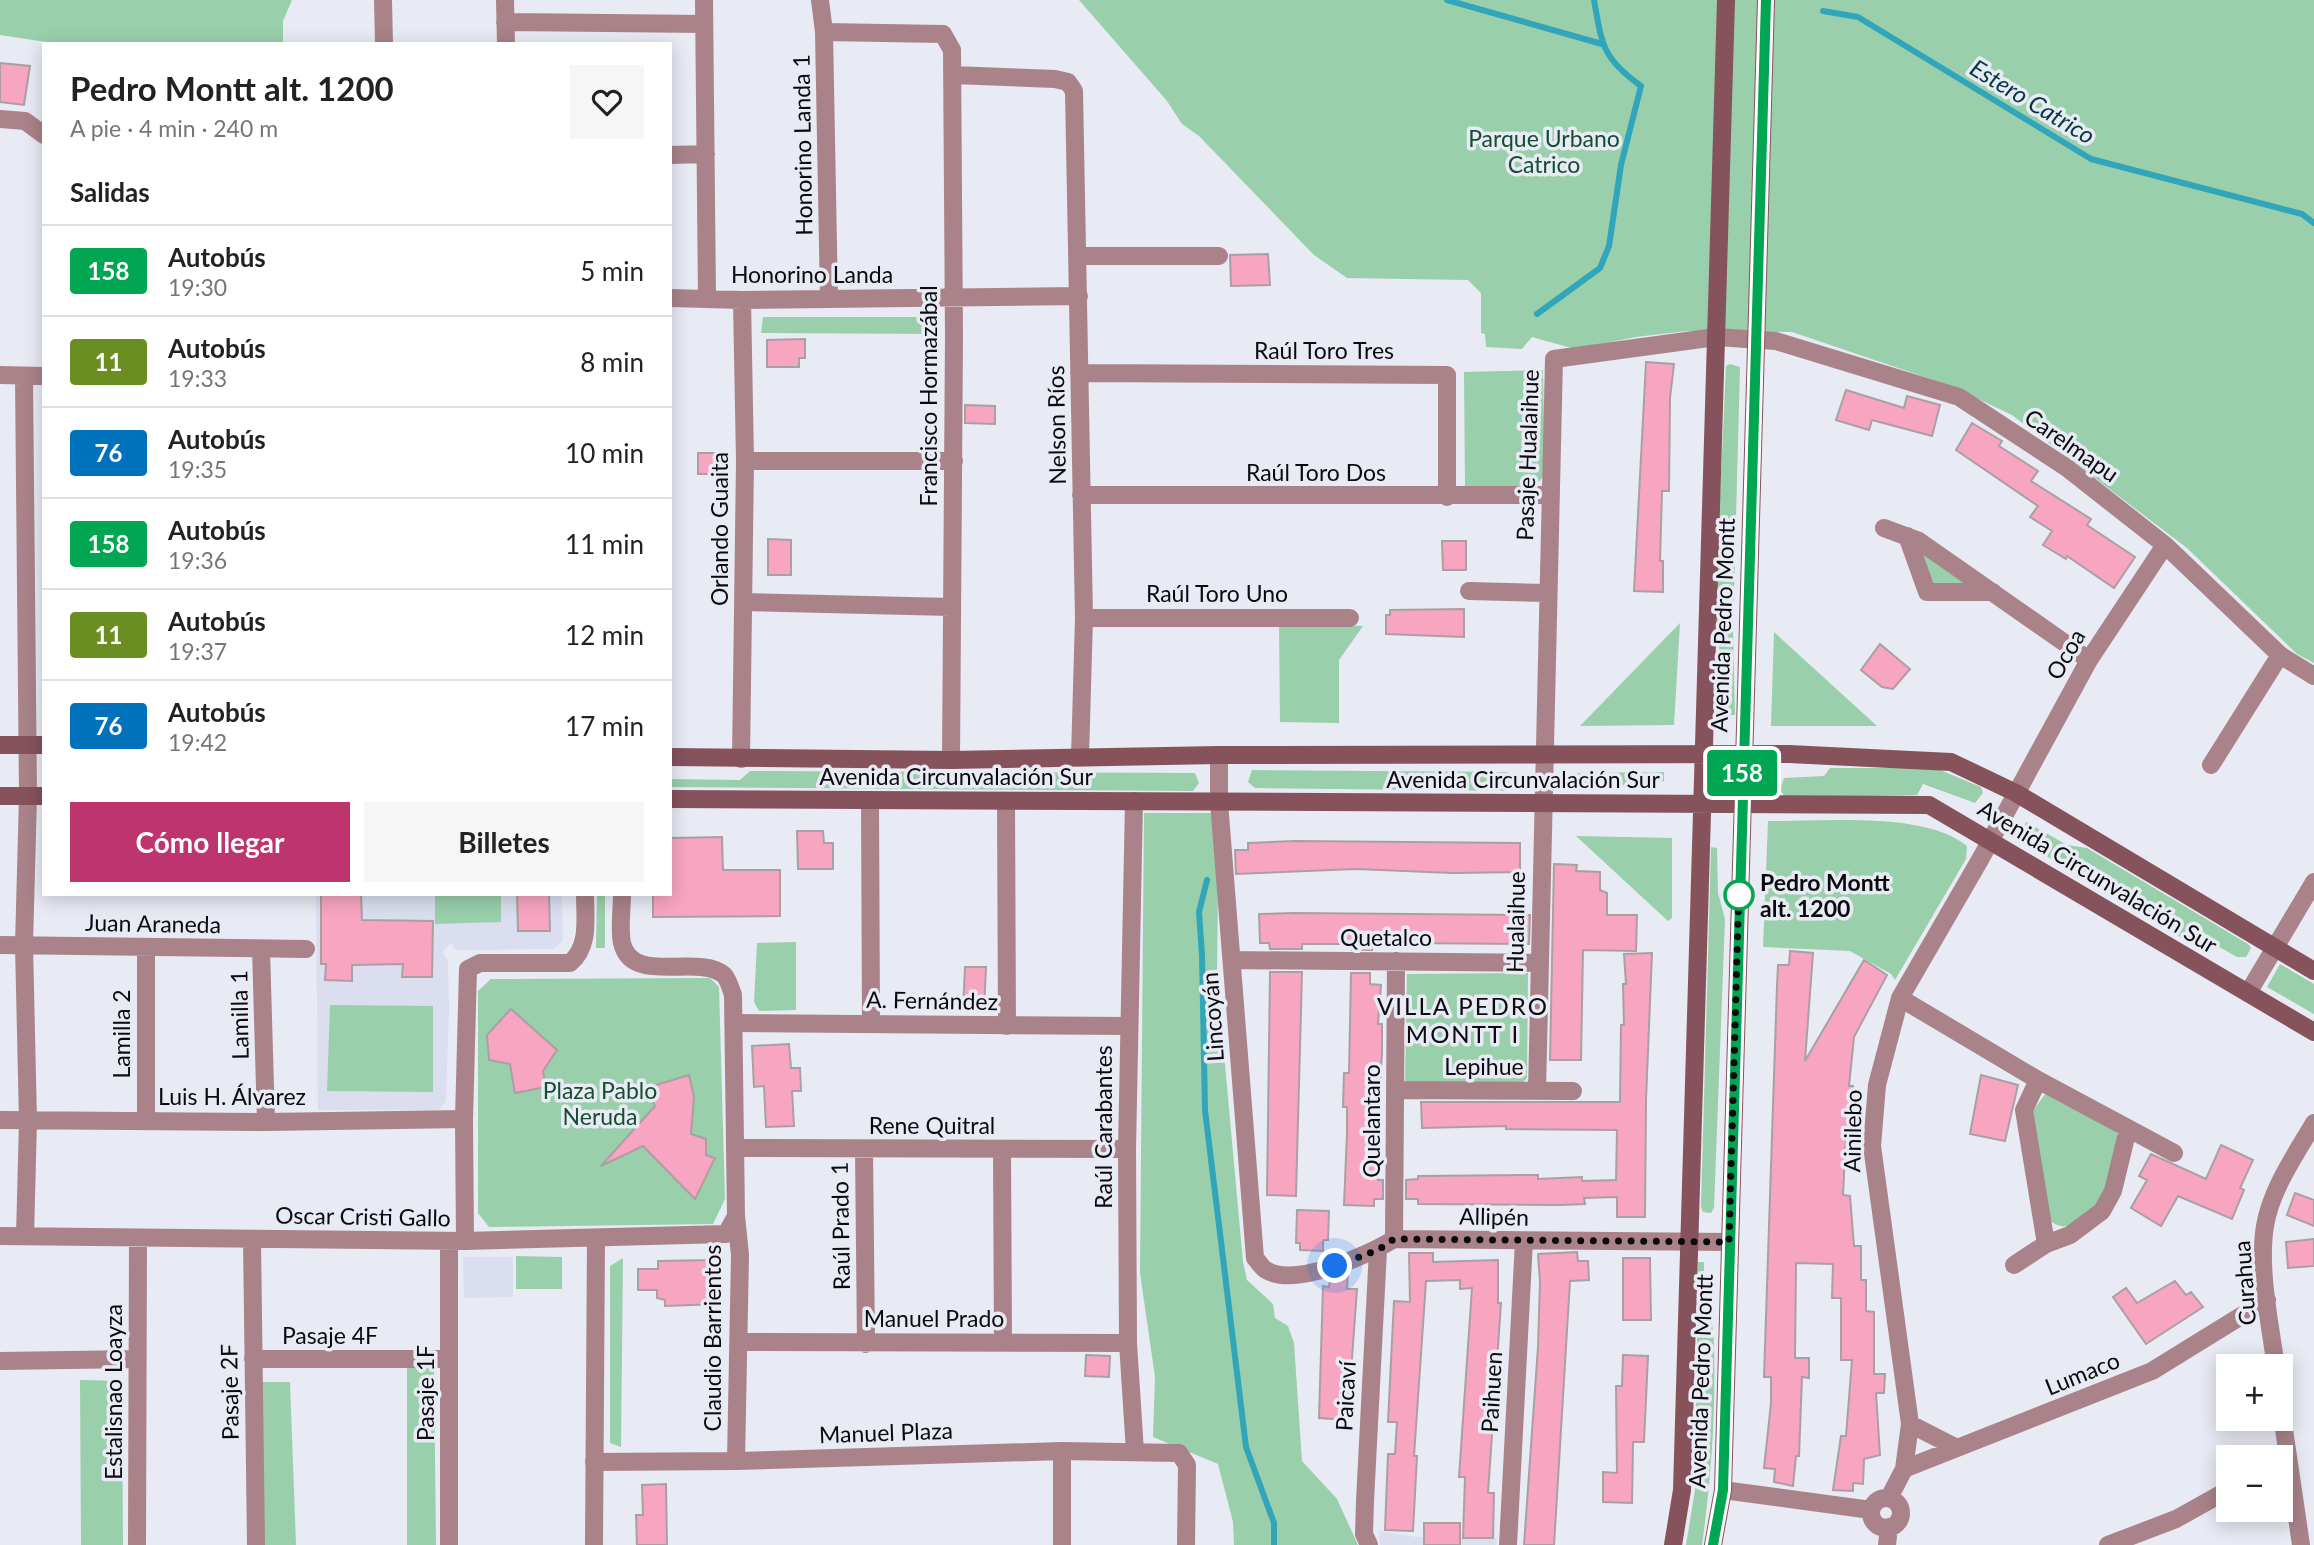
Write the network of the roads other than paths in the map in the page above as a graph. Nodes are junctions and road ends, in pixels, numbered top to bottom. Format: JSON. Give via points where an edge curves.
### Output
{"nodes":[{"id":1,"x":383,"y":0,"type":"edge"},
{"id":2,"x":505,"y":0,"type":"edge"},
{"id":3,"x":705,"y":0,"type":"edge"},
{"id":4,"x":820,"y":0,"type":"edge"},
{"id":5,"x":1726,"y":0,"type":"edge"},
{"id":6,"x":1766,"y":0,"type":"edge"},
{"id":7,"x":505,"y":22,"type":"junction"},
{"id":8,"x":704,"y":24,"type":"junction"},
{"id":9,"x":824,"y":32,"type":"junction"},
{"id":10,"x":384,"y":42,"type":"edge"},
{"id":11,"x":506,"y":42,"type":"edge"},
{"id":12,"x":953,"y":75,"type":"junction"},
{"id":13,"x":0,"y":119,"type":"edge"},
{"id":14,"x":42,"y":134,"type":"edge"},
{"id":15,"x":672,"y":155,"type":"edge"},
{"id":16,"x":706,"y":155,"type":"junction"},
{"id":17,"x":1079,"y":256,"type":"junction"},
{"id":18,"x":1219,"y":256,"type":"dead end"},
{"id":19,"x":1079,"y":296,"type":"junction"},
{"id":20,"x":672,"y":298,"type":"edge"},
{"id":21,"x":708,"y":298,"type":"junction"},
{"id":22,"x":829,"y":299,"type":"junction"},
{"id":23,"x":953,"y":299,"type":"junction"},
{"id":24,"x":742,"y":300,"type":"junction"},
{"id":25,"x":1716,"y":337,"type":"junction"},
{"id":26,"x":1754,"y":339,"type":"junction"},
{"id":27,"x":1079,"y":373,"type":"junction"},
{"id":28,"x":0,"y":375,"type":"edge"},
{"id":29,"x":24,"y":376,"type":"junction"},
{"id":30,"x":42,"y":376,"type":"edge"},
{"id":31,"x":745,"y":461,"type":"junction"},
{"id":32,"x":954,"y":461,"type":"junction"},
{"id":33,"x":1081,"y":495,"type":"junction"},
{"id":34,"x":1551,"y":495,"type":"junction"},
{"id":35,"x":1447,"y":496,"type":"junction"},
{"id":36,"x":1884,"y":528,"type":"dead end"},
{"id":37,"x":1907,"y":536,"type":"junction"},
{"id":38,"x":2165,"y":545,"type":"junction"},
{"id":39,"x":1469,"y":591,"type":"dead end"},
{"id":40,"x":1993,"y":592,"type":"junction"},
{"id":41,"x":1548,"y":593,"type":"junction"},
{"id":42,"x":743,"y":603,"type":"junction"},
{"id":43,"x":951,"y":607,"type":"junction"},
{"id":44,"x":1084,"y":618,"type":"junction"},
{"id":45,"x":1350,"y":618,"type":"dead end"},
{"id":46,"x":2280,"y":655,"type":"junction"},
{"id":47,"x":2089,"y":660,"type":"junction"},
{"id":48,"x":2314,"y":676,"type":"edge"},
{"id":49,"x":0,"y":745,"type":"edge"},
{"id":50,"x":35,"y":745,"type":"edge"},
{"id":51,"x":1543,"y":753,"type":"junction"},
{"id":52,"x":1704,"y":754,"type":"junction"},
{"id":53,"x":1743,"y":754,"type":"junction"},
{"id":54,"x":1219,"y":755,"type":"junction"},
{"id":55,"x":672,"y":757,"type":"edge"},
{"id":56,"x":1080,"y":757,"type":"junction"},
{"id":57,"x":741,"y":759,"type":"junction"},
{"id":58,"x":951,"y":760,"type":"junction"},
{"id":59,"x":2211,"y":765,"type":"dead end"},
{"id":60,"x":2016,"y":793,"type":"junction"},
{"id":61,"x":0,"y":796,"type":"edge"},
{"id":62,"x":36,"y":796,"type":"edge"},
{"id":63,"x":672,"y":799,"type":"edge"},
{"id":64,"x":870,"y":800,"type":"junction"},
{"id":65,"x":1006,"y":801,"type":"junction"},
{"id":66,"x":1134,"y":801,"type":"junction"},
{"id":67,"x":1219,"y":802,"type":"junction"},
{"id":68,"x":1542,"y":803,"type":"junction"},
{"id":69,"x":1702,"y":804,"type":"junction"},
{"id":70,"x":1741,"y":804,"type":"junction"},
{"id":71,"x":1990,"y":841,"type":"junction"},
{"id":72,"x":2314,"y":882,"type":"edge"},
{"id":73,"x":585,"y":896,"type":"edge"},
{"id":74,"x":622,"y":896,"type":"edge"},
{"id":75,"x":0,"y":945,"type":"edge"},
{"id":76,"x":24,"y":945,"type":"junction"},
{"id":77,"x":2274,"y":947,"type":"junction"},
{"id":78,"x":146,"y":948,"type":"junction"},
{"id":79,"x":261,"y":949,"type":"junction"},
{"id":80,"x":306,"y":950,"type":"dead end"},
{"id":81,"x":1232,"y":960,"type":"junction"},
{"id":82,"x":1396,"y":961,"type":"junction"},
{"id":83,"x":1539,"y":963,"type":"junction"},
{"id":84,"x":2314,"y":971,"type":"edge"},
{"id":85,"x":2248,"y":993,"type":"junction"},
{"id":86,"x":1899,"y":998,"type":"junction"},
{"id":87,"x":736,"y":1023,"type":"junction"},
{"id":88,"x":871,"y":1023,"type":"junction"},
{"id":89,"x":1007,"y":1026,"type":"junction"},
{"id":90,"x":1128,"y":1026,"type":"junction"},
{"id":91,"x":2314,"y":1032,"type":"edge"},
{"id":92,"x":2038,"y":1080,"type":"junction"},
{"id":93,"x":1396,"y":1090,"type":"junction"},
{"id":94,"x":1537,"y":1091,"type":"junction"},
{"id":95,"x":1573,"y":1091,"type":"dead end"},
{"id":96,"x":0,"y":1119,"type":"edge"},
{"id":97,"x":464,"y":1119,"type":"junction"},
{"id":98,"x":146,"y":1120,"type":"junction"},
{"id":99,"x":28,"y":1121,"type":"junction"},
{"id":100,"x":266,"y":1122,"type":"junction"},
{"id":101,"x":2314,"y":1123,"type":"edge"},
{"id":102,"x":2129,"y":1129,"type":"junction"},
{"id":103,"x":737,"y":1148,"type":"junction"},
{"id":104,"x":863,"y":1149,"type":"junction"},
{"id":105,"x":1002,"y":1149,"type":"junction"},
{"id":106,"x":1127,"y":1149,"type":"junction"},
{"id":107,"x":2174,"y":1153,"type":"dead end"},
{"id":108,"x":736,"y":1216,"type":"junction"},
{"id":109,"x":0,"y":1236,"type":"edge"},
{"id":110,"x":25,"y":1236,"type":"junction"},
{"id":111,"x":138,"y":1238,"type":"junction"},
{"id":112,"x":596,"y":1238,"type":"junction"},
{"id":113,"x":252,"y":1239,"type":"junction"},
{"id":114,"x":1394,"y":1239,"type":"junction"},
{"id":115,"x":1524,"y":1241,"type":"junction"},
{"id":116,"x":457,"y":1242,"type":"junction"},
{"id":117,"x":1729,"y":1242,"type":"junction"},
{"id":118,"x":1690,"y":1243,"type":"junction"},
{"id":119,"x":2046,"y":1244,"type":"junction"},
{"id":120,"x":1378,"y":1250,"type":"junction"},
{"id":121,"x":2014,"y":1265,"type":"dead end"},
{"id":122,"x":2267,"y":1300,"type":"junction"},
{"id":123,"x":739,"y":1342,"type":"junction"},
{"id":124,"x":1003,"y":1342,"type":"junction"},
{"id":125,"x":1128,"y":1343,"type":"junction"},
{"id":126,"x":866,"y":1344,"type":"junction"},
{"id":127,"x":2274,"y":1354,"type":"edge"},
{"id":128,"x":138,"y":1359,"type":"junction"},
{"id":129,"x":449,"y":1359,"type":"junction"},
{"id":130,"x":253,"y":1360,"type":"junction"},
{"id":131,"x":0,"y":1361,"type":"edge"},
{"id":132,"x":1910,"y":1424,"type":"junction"},
{"id":133,"x":1955,"y":1447,"type":"junction"},
{"id":134,"x":1062,"y":1451,"type":"junction"},
{"id":135,"x":1135,"y":1452,"type":"junction"},
{"id":136,"x":736,"y":1461,"type":"junction"},
{"id":137,"x":594,"y":1462,"type":"junction"},
{"id":138,"x":1904,"y":1469,"type":"junction"},
{"id":139,"x":1723,"y":1490,"type":"junction"},
{"id":140,"x":2216,"y":1496,"type":"edge"},
{"id":141,"x":1889,"y":1498,"type":"junction"},
{"id":142,"x":2293,"y":1505,"type":"edge"},
{"id":143,"x":1871,"y":1510,"type":"junction"},
{"id":144,"x":1888,"y":1536,"type":"edge"},
{"id":145,"x":137,"y":1545,"type":"edge"},
{"id":146,"x":256,"y":1545,"type":"edge"},
{"id":147,"x":449,"y":1545,"type":"edge"},
{"id":148,"x":594,"y":1545,"type":"edge"},
{"id":149,"x":1062,"y":1545,"type":"edge"},
{"id":150,"x":1186,"y":1545,"type":"edge"},
{"id":151,"x":1369,"y":1545,"type":"edge"},
{"id":152,"x":1508,"y":1545,"type":"edge"},
{"id":153,"x":1673,"y":1545,"type":"edge"},
{"id":154,"x":1713,"y":1545,"type":"edge"},
{"id":155,"x":2108,"y":1545,"type":"edge"},
{"id":156,"x":2301,"y":1545,"type":"edge"}],
"edges":[{"from":1,"to":10,"type":"street"},
{"from":2,"to":7,"type":"street"},
{"from":3,"to":8,"type":"street"},
{"from":4,"to":9,"type":"street","name":"Honorino Landa 1"},
{"from":5,"to":25,"type":"main road","name":"Avenida Pedro Montt"},
{"from":6,"to":26,"type":"main road","name":"Avenida Pedro Montt"},
{"from":7,"to":8,"type":"street"},
{"from":7,"to":11,"type":"street"},
{"from":8,"to":16,"type":"street"},
{"from":9,"to":12,"type":"street","name":"Francisco Hormazábal","via":[[943,34],[952,50]]},
{"from":9,"to":22,"type":"street","name":"Honorino Landa 1"},
{"from":12,"to":17,"type":"street","name":"Nelson Ríos","via":[[1068,82],[1074,91]]},
{"from":12,"to":23,"type":"street","name":"Francisco Hormazábal"},
{"from":13,"to":14,"type":"street","via":[[25,121]]},
{"from":15,"to":16,"type":"street"},
{"from":16,"to":21,"type":"street"},
{"from":17,"to":18,"type":"street"},
{"from":17,"to":19,"type":"street","name":"Nelson Ríos"},
{"from":19,"to":23,"type":"street","name":"Honorino Landa"},
{"from":19,"to":27,"type":"street","name":"Nelson Ríos"},
{"from":20,"to":21,"type":"street","name":"Honorino Landa"},
{"from":21,"to":24,"type":"street","name":"Honorino Landa"},
{"from":22,"to":23,"type":"street","name":"Honorino Landa"},
{"from":22,"to":24,"type":"street","name":"Honorino Landa"},
{"from":23,"to":32,"type":"street","name":"Francisco Hormazábal"},
{"from":24,"to":31,"type":"street","name":"Orlando Guaita"},
{"from":25,"to":26,"type":"street","name":"Pasaje Hualaihue"},
{"from":25,"to":34,"type":"street","name":"Pasaje Hualaihue","via":[[1553,359]]},
{"from":25,"to":52,"type":"main road","name":"Avenida Pedro Montt"},
{"from":26,"to":38,"type":"street","name":"Carelmapu","via":[[1776,341],[1959,397],[2067,468]]},
{"from":26,"to":53,"type":"main road","name":"Avenida Pedro Montt"},
{"from":27,"to":33,"type":"street","name":"Nelson Ríos"},
{"from":27,"to":35,"type":"street","name":"Raúl Toro Tres","via":[[1447,375]]},
{"from":28,"to":29,"type":"street"},
{"from":29,"to":30,"type":"street"},
{"from":29,"to":50,"type":"street"},
{"from":31,"to":32,"type":"street"},
{"from":31,"to":42,"type":"street","name":"Orlando Guaita"},
{"from":32,"to":43,"type":"street","name":"Francisco Hormazábal"},
{"from":33,"to":35,"type":"street","name":"Raúl Toro Dos"},
{"from":33,"to":44,"type":"street","name":"Nelson Ríos"},
{"from":34,"to":35,"type":"street","name":"Raúl Toro Dos"},
{"from":34,"to":41,"type":"street","name":"Pasaje Hualaihue"},
{"from":36,"to":37,"type":"street"},
{"from":37,"to":40,"type":"street"},
{"from":37,"to":40,"type":"street","via":[[1927,592]]},
{"from":38,"to":46,"type":"street","name":"Carelmapu"},
{"from":38,"to":47,"type":"street","name":"Ocoa"},
{"from":39,"to":41,"type":"street"},
{"from":40,"to":47,"type":"street"},
{"from":41,"to":51,"type":"street","name":"Pasaje Hualaihue"},
{"from":42,"to":43,"type":"street"},
{"from":42,"to":57,"type":"street","name":"Orlando Guaita"},
{"from":43,"to":58,"type":"street","name":"Francisco Hormazábal"},
{"from":44,"to":45,"type":"street","name":"Raúl Toro Uno"},
{"from":44,"to":56,"type":"street","name":"Nelson Ríos"},
{"from":46,"to":48,"type":"street","name":"Carelmapu"},
{"from":46,"to":59,"type":"street"},
{"from":47,"to":60,"type":"street","name":"Ocoa"},
{"from":49,"to":50,"type":"main road"},
{"from":50,"to":62,"type":"street"},
{"from":51,"to":52,"type":"main road","name":"Avenida Circunvalación Sur"},
{"from":51,"to":54,"type":"main road","name":"Avenida Circunvalación Sur"},
{"from":51,"to":68,"type":"street","name":"Hualaihue"},
{"from":52,"to":53,"type":"main road","name":"Avenida Circunvalación Sur"},
{"from":52,"to":69,"type":"main road","name":"Avenida Pedro Montt"},
{"from":53,"to":60,"type":"main road","name":"Avenida Circunvalación Sur","via":[[1951,762]]},
{"from":53,"to":70,"type":"main road","name":"Avenida Pedro Montt"},
{"from":54,"to":56,"type":"main road","name":"Avenida Circunvalación Sur"},
{"from":54,"to":67,"type":"street","name":"Lincoyán"},
{"from":55,"to":57,"type":"main road","name":"Avenida Circunvalación Sur"},
{"from":56,"to":58,"type":"main road","name":"Avenida Circunvalación Sur"},
{"from":57,"to":58,"type":"main road","name":"Avenida Circunvalación Sur"},
{"from":60,"to":71,"type":"street","name":"Ainilebo"},
{"from":60,"to":77,"type":"main road","name":"Avenida Circunvalación Sur"},
{"from":61,"to":62,"type":"main road"},
{"from":62,"to":76,"type":"street"},
{"from":63,"to":64,"type":"main road","name":"Avenida Circunvalación Sur"},
{"from":64,"to":65,"type":"main road","name":"Avenida Circunvalación Sur"},
{"from":64,"to":88,"type":"street"},
{"from":65,"to":66,"type":"main road","name":"Avenida Circunvalación Sur"},
{"from":65,"to":89,"type":"street"},
{"from":66,"to":67,"type":"main road","name":"Avenida Circunvalación Sur"},
{"from":66,"to":90,"type":"street","name":"Raúl Carabantes"},
{"from":67,"to":68,"type":"main road","name":"Avenida Circunvalación Sur"},
{"from":67,"to":81,"type":"street","name":"Lincoyán"},
{"from":68,"to":69,"type":"main road","name":"Avenida Circunvalación Sur"},
{"from":68,"to":83,"type":"street","name":"Hualaihue"},
{"from":69,"to":70,"type":"main road","name":"Avenida Circunvalación Sur"},
{"from":69,"to":118,"type":"main road","name":"Avenida Pedro Montt"},
{"from":70,"to":71,"type":"main road","name":"Avenida Circunvalación Sur","via":[[1929,805]]},
{"from":70,"to":117,"type":"main road","name":"Avenida Pedro Montt"},
{"from":71,"to":85,"type":"main road","name":"Avenida Circunvalación Sur"},
{"from":71,"to":86,"type":"street","name":"Ainilebo"},
{"from":72,"to":77,"type":"street"},
{"from":73,"to":97,"type":"street","name":"Pasaje 1F","via":[[584,942],[580,954],[570,962],[480,963],[468,969]]},
{"from":74,"to":87,"type":"street","name":"Claudio Barrientos","via":[[622,944],[631,959],[645,965],[706,967],[724,976],[733,995]]},
{"from":75,"to":76,"type":"street","name":"Juan Araneda"},
{"from":76,"to":78,"type":"street","name":"Juan Araneda"},
{"from":76,"to":99,"type":"street"},
{"from":77,"to":84,"type":"main road","name":"Avenida Circunvalación Sur"},
{"from":77,"to":85,"type":"street"},
{"from":78,"to":79,"type":"street","name":"Juan Araneda"},
{"from":78,"to":98,"type":"street","name":"Lamilla 2"},
{"from":79,"to":80,"type":"street","name":"Juan Araneda"},
{"from":79,"to":100,"type":"street","name":"Lamilla 1"},
{"from":81,"to":82,"type":"street","name":"Quetalco"},
{"from":81,"to":120,"type":"street","name":"Lincoyán","via":[[1255,1258],[1266,1271],[1295,1276]]},
{"from":82,"to":83,"type":"street","name":"Quetalco"},
{"from":82,"to":93,"type":"street","name":"Quelantaro"},
{"from":83,"to":94,"type":"street","name":"Hualaihue"},
{"from":85,"to":91,"type":"main road","name":"Avenida Circunvalación Sur"},
{"from":86,"to":92,"type":"street"},
{"from":86,"to":132,"type":"street","name":"Ainilebo","via":[[1877,1085],[1872,1146]]},
{"from":87,"to":88,"type":"street","name":"A. Fernández"},
{"from":87,"to":103,"type":"street","name":"Claudio Barrientos"},
{"from":88,"to":89,"type":"street","name":"A. Fernández"},
{"from":89,"to":90,"type":"street","name":"A. Fernández"},
{"from":90,"to":106,"type":"street","name":"Raúl Carabantes"},
{"from":92,"to":102,"type":"street"},
{"from":92,"to":119,"type":"street","via":[[2024,1110]]},
{"from":93,"to":94,"type":"street","name":"Lepihue"},
{"from":93,"to":114,"type":"street","name":"Quelantaro"},
{"from":94,"to":95,"type":"street","name":"Lepihue"},
{"from":96,"to":99,"type":"street","name":"Luis H. Álvarez"},
{"from":97,"to":100,"type":"street","name":"Luis H. Álvarez"},
{"from":97,"to":116,"type":"street","name":"Pasaje 1F"},
{"from":98,"to":99,"type":"street","name":"Luis H. Álvarez"},
{"from":98,"to":100,"type":"street","name":"Luis H. Álvarez"},
{"from":99,"to":110,"type":"street"},
{"from":101,"to":122,"type":"street","name":"Curahua","via":[[2281,1182],[2265,1225]]},
{"from":102,"to":107,"type":"street"},
{"from":102,"to":119,"type":"street","via":[[2113,1191],[2102,1211],[2070,1235]]},
{"from":103,"to":104,"type":"street","name":"Rene Quitral"},
{"from":103,"to":108,"type":"street","name":"Claudio Barrientos"},
{"from":104,"to":105,"type":"street","name":"Rene Quitral"},
{"from":104,"to":126,"type":"street","name":"Raúl Prado 1"},
{"from":105,"to":106,"type":"street","name":"Rene Quitral"},
{"from":105,"to":124,"type":"street"},
{"from":106,"to":125,"type":"street","name":"Raúl Carabantes"},
{"from":108,"to":112,"type":"street","name":"Oscar Cristi Gallo","via":[[726,1234]]},
{"from":108,"to":123,"type":"street","name":"Claudio Barrientos"},
{"from":109,"to":110,"type":"street","name":"Oscar Cristi Gallo"},
{"from":110,"to":111,"type":"street","name":"Oscar Cristi Gallo"},
{"from":111,"to":113,"type":"street","name":"Oscar Cristi Gallo"},
{"from":111,"to":128,"type":"street","name":"Estalisnao Loayza"},
{"from":112,"to":116,"type":"street","name":"Oscar Cristi Gallo"},
{"from":112,"to":137,"type":"street"},
{"from":113,"to":116,"type":"street","name":"Oscar Cristi Gallo"},
{"from":113,"to":130,"type":"street","name":"Pasaje 2F"},
{"from":114,"to":115,"type":"street","name":"Allipén"},
{"from":114,"to":120,"type":"street"},
{"from":115,"to":118,"type":"street","name":"Allipén"},
{"from":115,"to":152,"type":"street","name":"Paihuen"},
{"from":116,"to":129,"type":"street","name":"Pasaje 1F"},
{"from":117,"to":118,"type":"street","name":"Allipén"},
{"from":117,"to":139,"type":"main road","name":"Avenida Pedro Montt"},
{"from":118,"to":153,"type":"main road","name":"Avenida Pedro Montt","via":[[1682,1490]]},
{"from":119,"to":121,"type":"street"},
{"from":120,"to":151,"type":"street","name":"Paicaví","via":[[1364,1501],[1364,1534]]},
{"from":122,"to":127,"type":"street","name":"Curahua"},
{"from":122,"to":133,"type":"street","name":"Lumaco","via":[[2152,1371]]},
{"from":123,"to":126,"type":"street","name":"Manuel Prado"},
{"from":123,"to":136,"type":"street","name":"Claudio Barrientos"},
{"from":124,"to":125,"type":"street","name":"Manuel Prado"},
{"from":124,"to":126,"type":"street","name":"Manuel Prado"},
{"from":125,"to":135,"type":"street","name":"Raúl Carabantes"},
{"from":128,"to":131,"type":"street"},
{"from":128,"to":145,"type":"street","name":"Estalisnao Loayza"},
{"from":129,"to":130,"type":"street","name":"Pasaje 4F"},
{"from":129,"to":147,"type":"street","name":"Pasaje 1F"},
{"from":130,"to":146,"type":"street","name":"Pasaje 2F"},
{"from":132,"to":133,"type":"street"},
{"from":132,"to":138,"type":"street","name":"Ainilebo"},
{"from":133,"to":138,"type":"street","name":"Lumaco"},
{"from":134,"to":135,"type":"street","name":"Manuel Plaza"},
{"from":134,"to":136,"type":"street","name":"Manuel Plaza"},
{"from":134,"to":149,"type":"street"},
{"from":135,"to":150,"type":"street","name":"Manuel Plaza","via":[[1179,1453],[1187,1465]]},
{"from":136,"to":137,"type":"street","name":"Manuel Plaza"},
{"from":137,"to":148,"type":"street"},
{"from":138,"to":141,"type":"street","name":"Ainilebo"},
{"from":139,"to":143,"type":"street"},
{"from":139,"to":154,"type":"main road","name":"Avenida Pedro Montt"},
{"from":140,"to":155,"type":"street"},
{"from":141,"to":143,"type":"street","via":[[1880,1499]]},
{"from":141,"to":144,"type":"street","via":[[1901,1513]]},
{"from":142,"to":156,"type":"street"},
{"from":143,"to":144,"type":"street","via":[[1875,1523]]}]}
